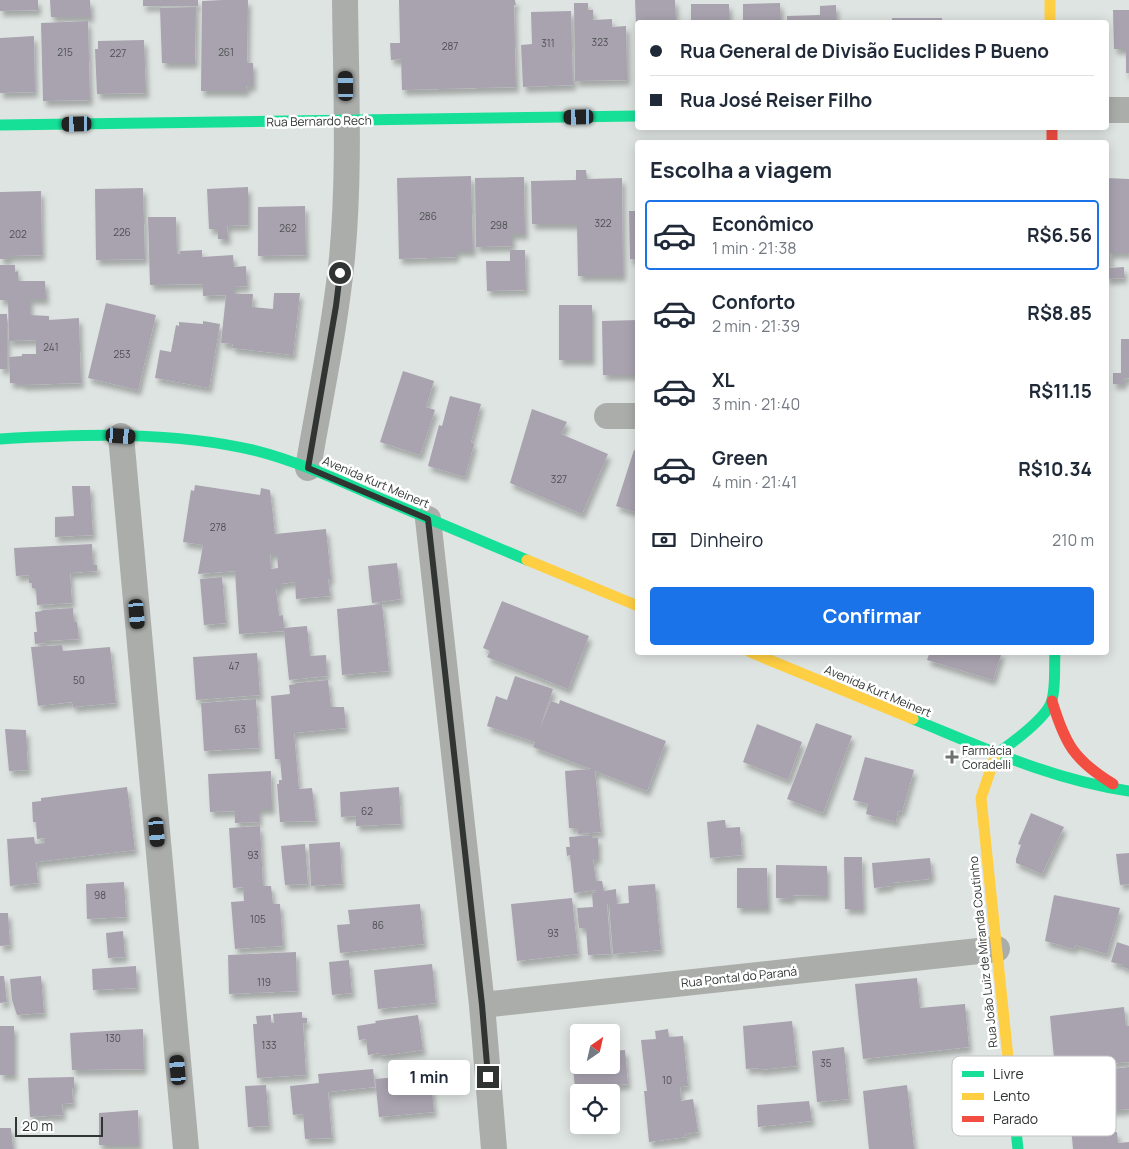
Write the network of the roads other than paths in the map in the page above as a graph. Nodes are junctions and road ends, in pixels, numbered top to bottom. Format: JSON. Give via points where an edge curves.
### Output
{"nodes":[{"id":1,"x":345,"y":0,"type":"edge"},
{"id":2,"x":1050,"y":0,"type":"edge"},
{"id":3,"x":1050,"y":20,"type":"edge"},
{"id":4,"x":1109,"y":110,"type":"edge"},
{"id":5,"x":1129,"y":110,"type":"edge"},
{"id":6,"x":635,"y":116,"type":"edge"},
{"id":7,"x":346,"y":120,"type":"junction"},
{"id":8,"x":0,"y":125,"type":"edge"},
{"id":9,"x":607,"y":416,"type":"dead end"},
{"id":10,"x":635,"y":416,"type":"edge"},
{"id":11,"x":121,"y":436,"type":"junction"},
{"id":12,"x":0,"y":439,"type":"edge"},
{"id":13,"x":308,"y":468,"type":"junction"},
{"id":14,"x":428,"y":519,"type":"junction"},
{"id":15,"x":635,"y":605,"type":"edge"},
{"id":16,"x":757,"y":655,"type":"edge"},
{"id":17,"x":1056,"y":655,"type":"edge"},
{"id":18,"x":1052,"y":701,"type":"junction"},
{"id":19,"x":996,"y":754,"type":"junction"},
{"id":20,"x":1128,"y":791,"type":"edge"},
{"id":21,"x":997,"y":950,"type":"junction"},
{"id":22,"x":482,"y":1005,"type":"junction"},
{"id":23,"x":1008,"y":1056,"type":"edge"},
{"id":24,"x":1017,"y":1136,"type":"edge"},
{"id":25,"x":186,"y":1149,"type":"edge"},
{"id":26,"x":494,"y":1149,"type":"edge"},
{"id":27,"x":1018,"y":1149,"type":"edge"}],
"edges":[{"from":1,"to":7,"type":"street"},
{"from":2,"to":3,"type":"main road"},
{"from":4,"to":5,"type":"street"},
{"from":6,"to":7,"type":"main road","name":"Rua Bernardo Rech"},
{"from":7,"to":8,"type":"main road","name":"Rua Bernardo Rech"},
{"from":7,"to":13,"type":"street","via":[[342,256]]},
{"from":9,"to":10,"type":"street"},
{"from":11,"to":12,"type":"main road","name":"Avenida Kurt Meinert"},
{"from":11,"to":13,"type":"main road","name":"Avenida Kurt Meinert","via":[[224,446]]},
{"from":11,"to":25,"type":"street"},
{"from":13,"to":14,"type":"main road","name":"Avenida Kurt Meinert"},
{"from":14,"to":15,"type":"main road","name":"Avenida Kurt Meinert"},
{"from":14,"to":22,"type":"street"},
{"from":16,"to":19,"type":"main road","name":"Avenida Kurt Meinert"},
{"from":17,"to":18,"type":"main road"},
{"from":18,"to":19,"type":"main road","via":[[1037,721]]},
{"from":18,"to":20,"type":"main road","via":[[1062,733],[1078,760],[1096,775]]},
{"from":19,"to":20,"type":"main road","name":"Avenida Kurt Meinert","via":[[1073,781]]},
{"from":19,"to":21,"type":"main road","name":"Rua João Luiz de Miranda Coutinho","via":[[981,798]]},
{"from":21,"to":22,"type":"street","name":"Rua Pontal do Paraná"},
{"from":21,"to":23,"type":"main road","name":"Rua João Luiz de Miranda Coutinho"},
{"from":22,"to":26,"type":"street"},
{"from":24,"to":27,"type":"main road","name":"Rua João Luiz de Miranda Coutinho"}]}
